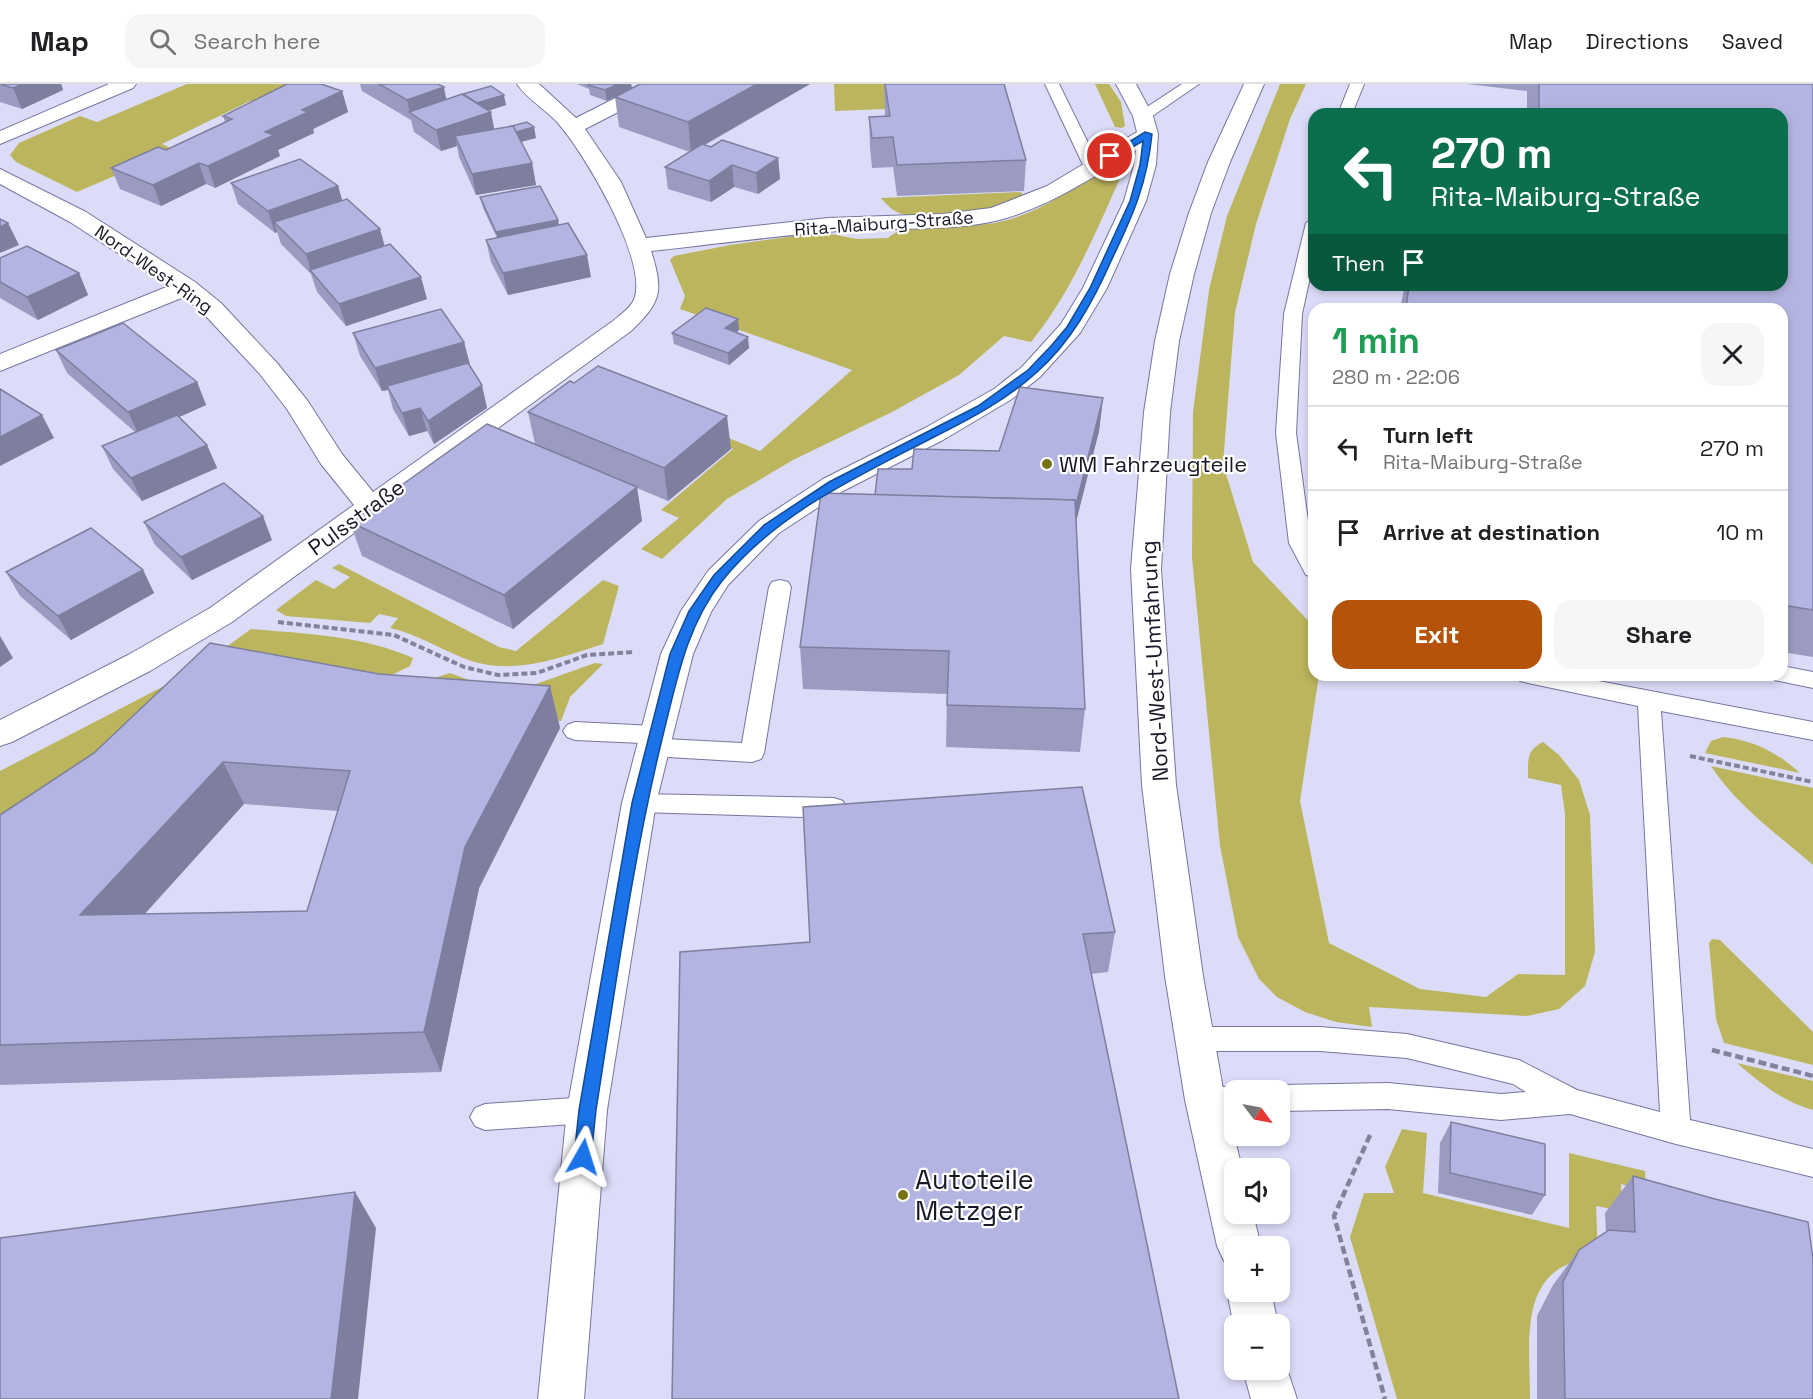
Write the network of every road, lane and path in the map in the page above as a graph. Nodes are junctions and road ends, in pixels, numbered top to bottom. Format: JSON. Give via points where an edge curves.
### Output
{"nodes":[{"id":1,"x":126,"y":84,"type":"edge"},
{"id":2,"x":527,"y":84,"type":"edge"},
{"id":3,"x":658,"y":84,"type":"edge"},
{"id":4,"x":1052,"y":84,"type":"edge"},
{"id":5,"x":1126,"y":84,"type":"edge"},
{"id":6,"x":1192,"y":84,"type":"edge"},
{"id":7,"x":1254,"y":84,"type":"edge"},
{"id":8,"x":1357,"y":84,"type":"edge"},
{"id":9,"x":1347,"y":108,"type":"edge"},
{"id":10,"x":1145,"y":125,"type":"junction"},
{"id":11,"x":572,"y":128,"type":"junction"},
{"id":12,"x":0,"y":138,"type":"edge"},
{"id":13,"x":1092,"y":167,"type":"junction"},
{"id":14,"x":0,"y":175,"type":"edge"},
{"id":15,"x":638,"y":246,"type":"junction"},
{"id":16,"x":1308,"y":249,"type":"edge"},
{"id":17,"x":187,"y":288,"type":"junction"},
{"id":18,"x":0,"y":363,"type":"edge"},
{"id":19,"x":370,"y":506,"type":"junction"},
{"id":20,"x":1308,"y":558,"type":"edge"},
{"id":21,"x":780,"y":586,"type":"dead end"},
{"id":22,"x":221,"y":615,"type":"junction"},
{"id":23,"x":677,"y":654,"type":"junction"},
{"id":24,"x":1788,"y":675,"type":"edge"},
{"id":25,"x":1813,"y":680,"type":"edge"},
{"id":26,"x":1569,"y":681,"type":"edge"},
{"id":27,"x":1649,"y":700,"type":"junction"},
{"id":28,"x":575,"y":731,"type":"dead end"},
{"id":29,"x":1813,"y":731,"type":"edge"},
{"id":30,"x":0,"y":734,"type":"edge"},
{"id":31,"x":653,"y":741,"type":"junction"},
{"id":32,"x":1652,"y":748,"type":"junction"},
{"id":33,"x":1813,"y":782,"type":"edge"},
{"id":34,"x":639,"y":803,"type":"junction"},
{"id":35,"x":855,"y":809,"type":"edge"},
{"id":36,"x":1194,"y":1039,"type":"junction"},
{"id":37,"x":1669,"y":1039,"type":"junction"},
{"id":38,"x":1813,"y":1076,"type":"edge"},
{"id":39,"x":1388,"y":1096,"type":"junction"},
{"id":40,"x":1290,"y":1098,"type":"edge"},
{"id":41,"x":1220,"y":1100,"type":"edge"},
{"id":42,"x":1570,"y":1101,"type":"junction"},
{"id":43,"x":587,"y":1110,"type":"junction"},
{"id":44,"x":484,"y":1117,"type":"dead end"},
{"id":45,"x":1676,"y":1130,"type":"junction"},
{"id":46,"x":1813,"y":1163,"type":"edge"},
{"id":47,"x":1238,"y":1236,"type":"edge"},
{"id":48,"x":1269,"y":1380,"type":"edge"},
{"id":49,"x":561,"y":1399,"type":"edge"},
{"id":50,"x":1274,"y":1399,"type":"edge"},
{"id":51,"x":1385,"y":1399,"type":"edge"}],
"edges":[{"from":1,"to":12,"type":"street"},
{"from":2,"to":11,"type":"street","name":"Pulsstraße"},
{"from":3,"to":11,"type":"street"},
{"from":4,"to":13,"type":"lane"},
{"from":5,"to":10,"type":"street"},
{"from":6,"to":10,"type":"lane"},
{"from":7,"to":36,"type":"street","name":"Nord-West-Umfahrung","via":[[1219,162],[1182,274],[1167,341],[1150,485],[1146,568],[1159,785]]},
{"from":8,"to":9,"type":"lane"},
{"from":10,"to":13,"type":"street","name":"Rita-Maiburg-Straße"},
{"from":10,"to":23,"type":"street","via":[[1145,165],[1135,201],[1095,288],[1054,348],[1031,372],[981,408],[833,485],[768,527],[718,578],[696,611]]},
{"from":11,"to":15,"type":"street","name":"Pulsstraße","via":[[609,178]]},
{"from":13,"to":15,"type":"street","name":"Rita-Maiburg-Straße","via":[[1064,186],[995,214],[954,220],[783,229]]},
{"from":14,"to":17,"type":"street","name":"Nord-West-Ring","via":[[78,217]]},
{"from":15,"to":19,"type":"street","name":"Pulsstraße","via":[[648,284],[646,299],[638,311]]},
{"from":16,"to":20,"type":"lane","via":[[1293,314],[1286,433],[1300,543]]},
{"from":17,"to":18,"type":"street"},
{"from":17,"to":19,"type":"street","name":"Nord-West-Ring","via":[[212,308],[268,368]]},
{"from":19,"to":22,"type":"street","name":"Pulsstraße"},
{"from":21,"to":31,"type":"lane","via":[[752,753]]},
{"from":22,"to":23,"type":"path","via":[[393,635],[464,667],[498,675],[537,673],[587,656],[629,652]]},
{"from":22,"to":30,"type":"street","name":"Pulsstraße","via":[[139,663]]},
{"from":23,"to":31,"type":"street"},
{"from":24,"to":25,"type":"lane"},
{"from":26,"to":27,"type":"lane"},
{"from":27,"to":29,"type":"lane"},
{"from":27,"to":32,"type":"lane"},
{"from":28,"to":31,"type":"lane"},
{"from":31,"to":34,"type":"street"},
{"from":32,"to":33,"type":"path"},
{"from":32,"to":37,"type":"lane"},
{"from":34,"to":35,"type":"lane"},
{"from":34,"to":43,"type":"street"},
{"from":36,"to":41,"type":"street","name":"Nord-West-Umfahrung"},
{"from":36,"to":42,"type":"lane","via":[[1320,1039],[1407,1046],[1519,1073]]},
{"from":37,"to":38,"type":"path"},
{"from":37,"to":45,"type":"lane"},
{"from":39,"to":40,"type":"lane"},
{"from":39,"to":42,"type":"lane","via":[[1501,1107]]},
{"from":39,"to":51,"type":"path","via":[[1334,1216]]},
{"from":41,"to":47,"type":"street","name":"Nord-West-Umfahrung"},
{"from":42,"to":45,"type":"lane"},
{"from":43,"to":44,"type":"lane"},
{"from":43,"to":49,"type":"street"},
{"from":45,"to":46,"type":"lane"},
{"from":48,"to":50,"type":"street"}]}
